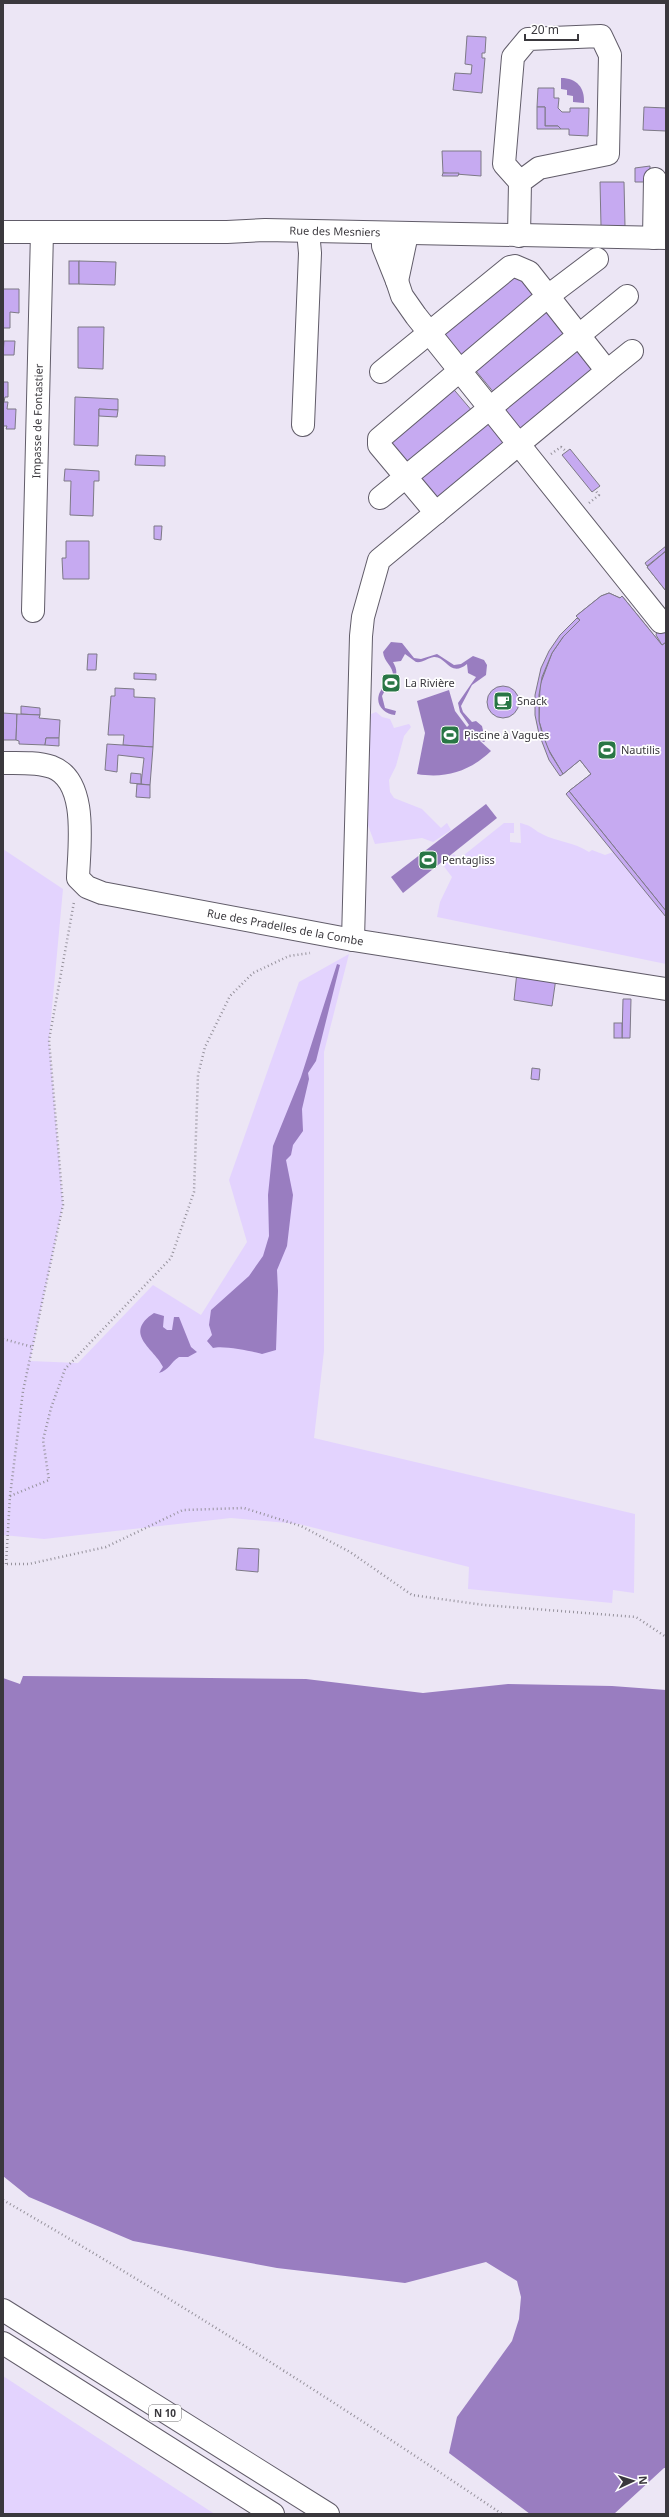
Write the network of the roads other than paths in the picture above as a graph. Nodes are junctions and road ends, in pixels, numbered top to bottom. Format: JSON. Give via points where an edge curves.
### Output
{"nodes":[{"id":1,"x":655,"y":179,"type":"dead end"},
{"id":2,"x":520,"y":182,"type":"junction"},
{"id":3,"x":308,"y":231,"type":"junction"},
{"id":4,"x":3,"y":232,"type":"edge"},
{"id":5,"x":42,"y":232,"type":"junction"},
{"id":6,"x":383,"y":233,"type":"junction"},
{"id":7,"x":407,"y":234,"type":"junction"},
{"id":8,"x":519,"y":236,"type":"junction"},
{"id":9,"x":660,"y":238,"type":"edge"},
{"id":10,"x":597,"y":259,"type":"dead end"},
{"id":11,"x":397,"y":282,"type":"junction"},
{"id":12,"x":548,"y":296,"type":"junction"},
{"id":13,"x":627,"y":296,"type":"dead end"},
{"id":14,"x":429,"y":333,"type":"junction"},
{"id":15,"x":579,"y":335,"type":"junction"},
{"id":16,"x":632,"y":350,"type":"dead end"},
{"id":17,"x":459,"y":370,"type":"junction"},
{"id":18,"x":607,"y":371,"type":"junction"},
{"id":19,"x":381,"y":372,"type":"dead end"},
{"id":20,"x":490,"y":407,"type":"junction"},
{"id":21,"x":303,"y":425,"type":"dead end"},
{"id":22,"x":520,"y":443,"type":"junction"},
{"id":23,"x":406,"y":477,"type":"junction"},
{"id":24,"x":380,"y":498,"type":"dead end"},
{"id":25,"x":436,"y":513,"type":"junction"},
{"id":26,"x":33,"y":611,"type":"dead end"},
{"id":27,"x":661,"y":622,"type":"dead end"},
{"id":28,"x":3,"y":763,"type":"edge"},
{"id":29,"x":353,"y":940,"type":"junction"},
{"id":30,"x":666,"y":989,"type":"edge"},
{"id":31,"x":3,"y":2310,"type":"edge"},
{"id":32,"x":3,"y":2343,"type":"edge"},
{"id":33,"x":273,"y":2514,"type":"edge"},
{"id":34,"x":328,"y":2514,"type":"edge"}],
"edges":[{"from":1,"to":9,"type":"main road"},
{"from":2,"to":2,"type":"main road","via":[[504,164],[513,57],[528,39],[601,36],[610,56],[608,154],[539,168]]},
{"from":2,"to":8,"type":"main road"},
{"from":3,"to":5,"type":"main road","name":"Rue des Mesniers"},
{"from":3,"to":6,"type":"main road","name":"Rue des Mesniers"},
{"from":3,"to":21,"type":"main road","via":[[310,253]]},
{"from":4,"to":5,"type":"main road","name":"Rue des Mesniers"},
{"from":5,"to":26,"type":"main road","name":"Impasse de Fontastier"},
{"from":6,"to":7,"type":"main road","name":"Rue des Mesniers"},
{"from":6,"to":11,"type":"main road","via":[[382,246]]},
{"from":7,"to":8,"type":"main road","name":"Rue des Mesniers"},
{"from":7,"to":11,"type":"main road"},
{"from":8,"to":9,"type":"main road","name":"Rue des Mesniers"},
{"from":10,"to":12,"type":"main road"},
{"from":11,"to":14,"type":"main road","via":[[402,296]]},
{"from":12,"to":14,"type":"main road","via":[[529,272],[515,266],[510,267]]},
{"from":12,"to":15,"type":"main road"},
{"from":12,"to":17,"type":"main road"},
{"from":13,"to":15,"type":"main road"},
{"from":14,"to":17,"type":"main road"},
{"from":14,"to":19,"type":"main road"},
{"from":15,"to":18,"type":"main road"},
{"from":15,"to":20,"type":"main road"},
{"from":16,"to":18,"type":"main road"},
{"from":17,"to":20,"type":"main road"},
{"from":17,"to":23,"type":"main road","via":[[379,439],[379,445]]},
{"from":18,"to":22,"type":"main road"},
{"from":20,"to":22,"type":"main road"},
{"from":20,"to":23,"type":"main road"},
{"from":22,"to":25,"type":"main road"},
{"from":22,"to":27,"type":"main road"},
{"from":23,"to":24,"type":"main road"},
{"from":23,"to":25,"type":"main road"},
{"from":25,"to":29,"type":"main road","via":[[379,560],[363,617]]},
{"from":28,"to":29,"type":"main road","name":"Rue des Pradelles de la Combe","via":[[40,764],[53,768],[62,773],[71,784],[79,813],[78,878],[87,887],[102,893]]},
{"from":29,"to":30,"type":"main road","name":"Rue des Pradelles de la Combe"},
{"from":31,"to":34,"type":"main road","number":"N 10"},
{"from":32,"to":33,"type":"main road","number":"N 10"}]}
